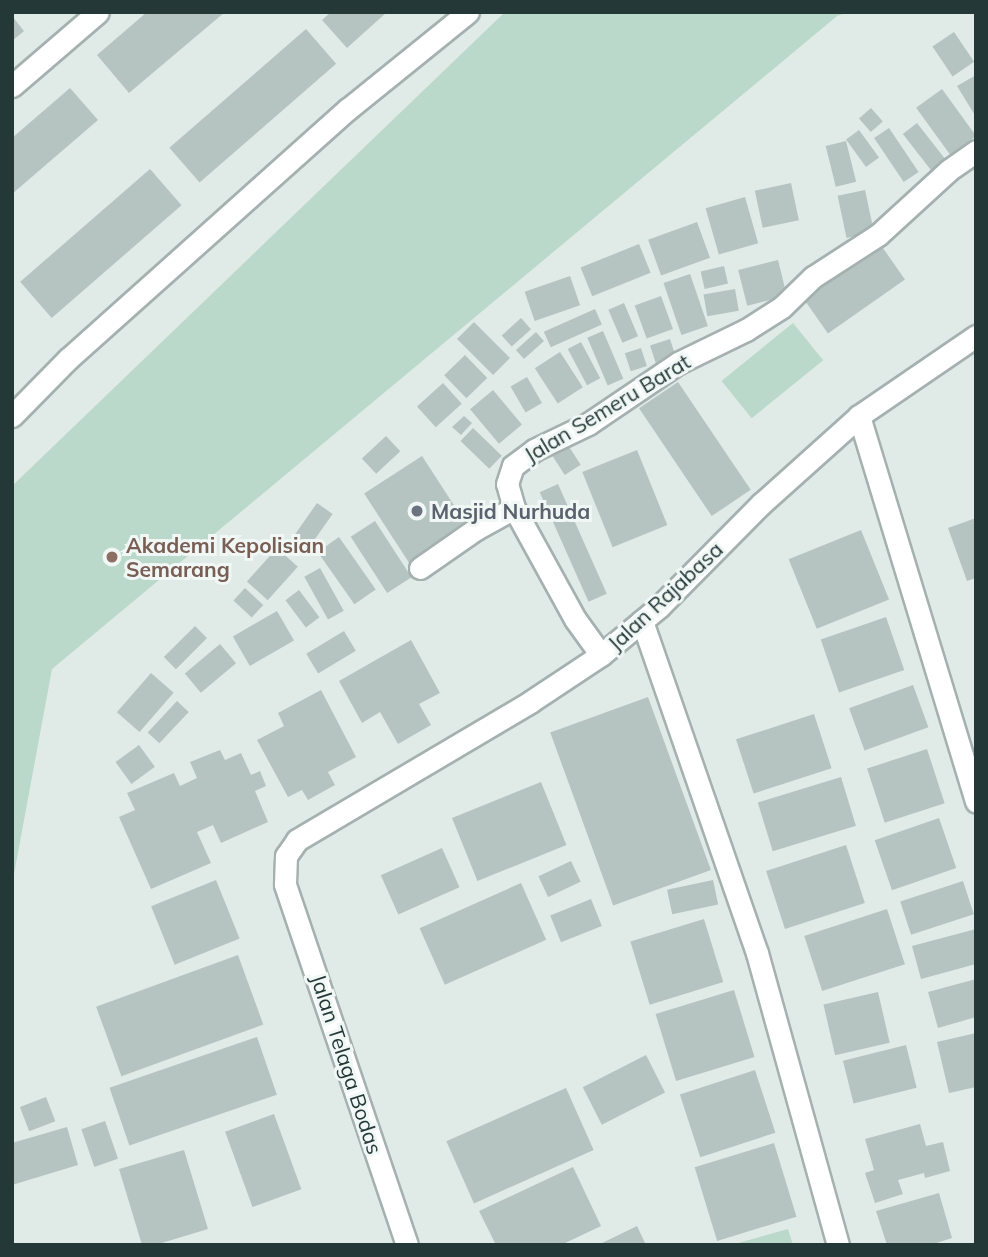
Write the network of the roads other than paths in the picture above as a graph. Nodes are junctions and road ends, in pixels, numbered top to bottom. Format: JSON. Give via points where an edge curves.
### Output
{"nodes":[{"id":1,"x":98,"y":12,"type":"edge"},
{"id":2,"x":468,"y":12,"type":"edge"},
{"id":3,"x":12,"y":86,"type":"edge"},
{"id":4,"x":976,"y":151,"type":"edge"},
{"id":5,"x":976,"y":336,"type":"edge"},
{"id":6,"x":12,"y":416,"type":"edge"},
{"id":7,"x":859,"y":416,"type":"junction"},
{"id":8,"x":514,"y":508,"type":"junction"},
{"id":9,"x":420,"y":569,"type":"dead end"},
{"id":10,"x":642,"y":621,"type":"junction"},
{"id":11,"x":601,"y":655,"type":"junction"},
{"id":12,"x":976,"y":802,"type":"edge"},
{"id":13,"x":285,"y":884,"type":"joint"},
{"id":14,"x":407,"y":1245,"type":"edge"},
{"id":15,"x":838,"y":1245,"type":"edge"}],
"edges":[{"from":1,"to":3,"type":"street"},
{"from":2,"to":6,"type":"street","via":[[348,108],[68,359]]},
{"from":4,"to":8,"type":"street","name":"Jalan Semeru Barat","via":[[878,235],[813,277],[782,307],[746,330],[678,362],[588,424],[534,450],[513,466],[507,484]]},
{"from":5,"to":7,"type":"street","name":"Jalan Rajabasa"},
{"from":7,"to":10,"type":"street","name":"Jalan Rajabasa"},
{"from":7,"to":12,"type":"street"},
{"from":8,"to":9,"type":"street"},
{"from":8,"to":11,"type":"street","name":"Jalan Semeru Barat","via":[[575,619]]},
{"from":10,"to":11,"type":"street","name":"Jalan Rajabasa"},
{"from":10,"to":15,"type":"street","via":[[757,953]]},
{"from":11,"to":13,"type":"street","name":"Jalan Rajabasa","via":[[297,840],[286,856]]},
{"from":13,"to":14,"type":"street","name":"Jalan Telaga Bodas"}]}
